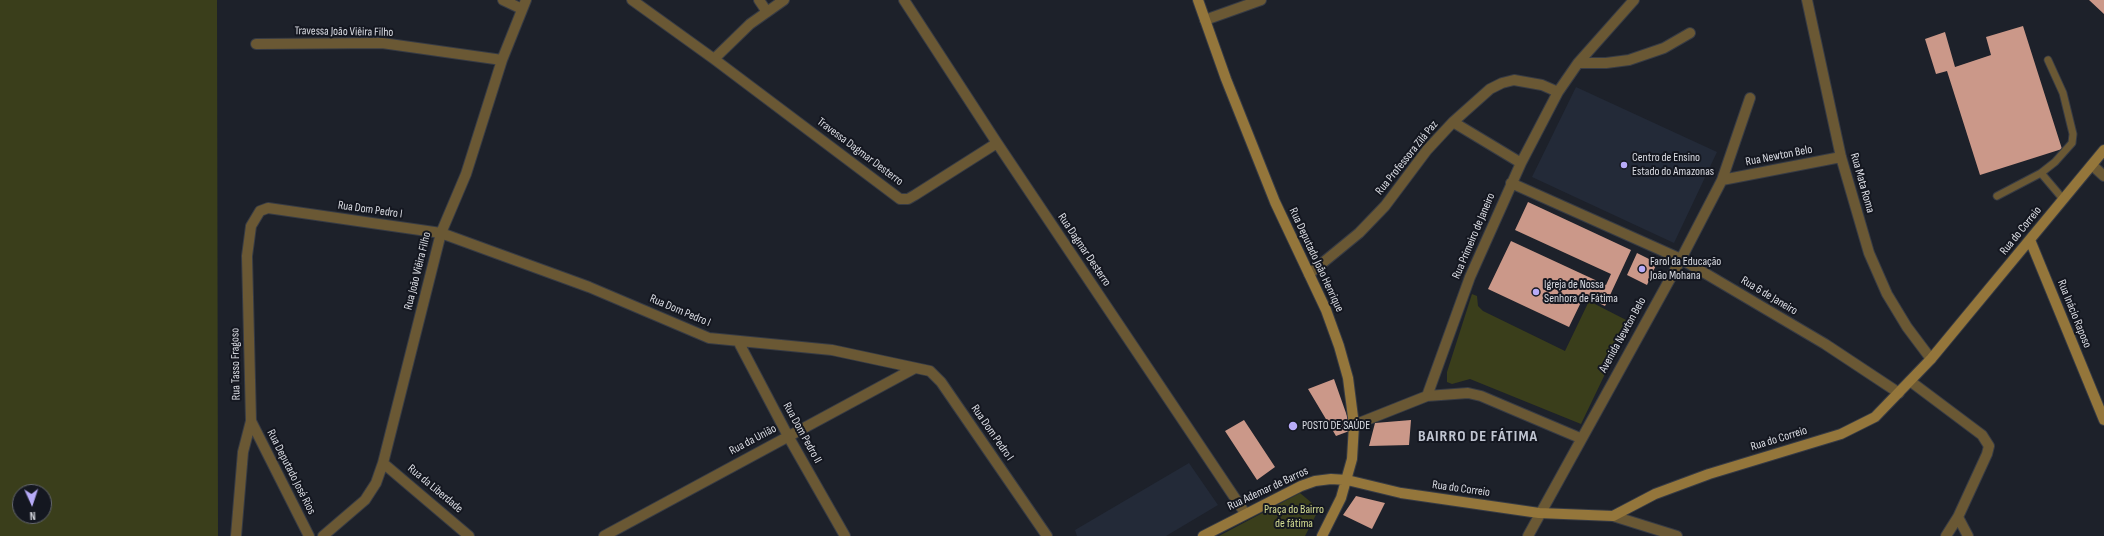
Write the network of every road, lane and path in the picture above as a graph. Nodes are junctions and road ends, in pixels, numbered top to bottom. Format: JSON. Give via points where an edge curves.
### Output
{"nodes":[{"id":1,"x":503,"y":0,"type":"edge"},
{"id":2,"x":632,"y":0,"type":"edge"},
{"id":3,"x":759,"y":0,"type":"edge"},
{"id":4,"x":784,"y":0,"type":"edge"},
{"id":5,"x":904,"y":0,"type":"edge"},
{"id":6,"x":1198,"y":0,"type":"edge"},
{"id":7,"x":1261,"y":0,"type":"edge"},
{"id":8,"x":1634,"y":0,"type":"edge"},
{"id":9,"x":1807,"y":0,"type":"edge"},
{"id":10,"x":524,"y":4,"type":"edge"},
{"id":11,"x":768,"y":12,"type":"junction"},
{"id":12,"x":1205,"y":20,"type":"junction"},
{"id":13,"x":1690,"y":33,"type":"dead end"},
{"id":14,"x":256,"y":44,"type":"dead end"},
{"id":15,"x":714,"y":59,"type":"junction"},
{"id":16,"x":502,"y":60,"type":"junction"},
{"id":17,"x":2048,"y":60,"type":"dead end"},
{"id":18,"x":1578,"y":63,"type":"junction"},
{"id":19,"x":1558,"y":92,"type":"junction"},
{"id":20,"x":1750,"y":98,"type":"dead end"},
{"id":21,"x":1453,"y":122,"type":"junction"},
{"id":22,"x":997,"y":143,"type":"junction"},
{"id":23,"x":2104,"y":150,"type":"edge"},
{"id":24,"x":1841,"y":157,"type":"junction"},
{"id":25,"x":1521,"y":163,"type":"junction"},
{"id":26,"x":2092,"y":165,"type":"junction"},
{"id":27,"x":2041,"y":173,"type":"junction"},
{"id":28,"x":2104,"y":176,"type":"edge"},
{"id":29,"x":1722,"y":180,"type":"junction"},
{"id":30,"x":1511,"y":183,"type":"junction"},
{"id":31,"x":1997,"y":196,"type":"dead end"},
{"id":32,"x":2063,"y":199,"type":"junction"},
{"id":33,"x":278,"y":208,"type":"joint"},
{"id":34,"x":441,"y":233,"type":"junction"},
{"id":35,"x":2030,"y":240,"type":"junction"},
{"id":36,"x":1681,"y":259,"type":"junction"},
{"id":37,"x":1309,"y":274,"type":"junction"},
{"id":38,"x":738,"y":341,"type":"junction"},
{"id":39,"x":1931,"y":359,"type":"junction"},
{"id":40,"x":915,"y":368,"type":"junction"},
{"id":41,"x":1910,"y":381,"type":"junction"},
{"id":42,"x":1899,"y":393,"type":"junction"},
{"id":43,"x":1428,"y":396,"type":"junction"},
{"id":44,"x":2104,"y":420,"type":"edge"},
{"id":45,"x":251,"y":421,"type":"junction"},
{"id":46,"x":1354,"y":425,"type":"junction"},
{"id":47,"x":788,"y":436,"type":"junction"},
{"id":48,"x":1580,"y":438,"type":"junction"},
{"id":49,"x":383,"y":463,"type":"junction"},
{"id":50,"x":1347,"y":480,"type":"junction"},
{"id":51,"x":1245,"y":513,"type":"junction"},
{"id":52,"x":1539,"y":513,"type":"junction"},
{"id":53,"x":1613,"y":516,"type":"junction"},
{"id":54,"x":1958,"y":517,"type":"junction"},
{"id":55,"x":236,"y":536,"type":"edge"},
{"id":56,"x":309,"y":536,"type":"edge"},
{"id":57,"x":323,"y":536,"type":"edge"},
{"id":58,"x":469,"y":536,"type":"edge"},
{"id":59,"x":604,"y":536,"type":"edge"},
{"id":60,"x":846,"y":536,"type":"edge"},
{"id":61,"x":1048,"y":536,"type":"edge"},
{"id":62,"x":1203,"y":536,"type":"edge"},
{"id":63,"x":1322,"y":536,"type":"edge"},
{"id":64,"x":1528,"y":536,"type":"edge"},
{"id":65,"x":1676,"y":536,"type":"edge"},
{"id":66,"x":1946,"y":536,"type":"edge"},
{"id":67,"x":1968,"y":536,"type":"edge"}],
"edges":[{"from":1,"to":10,"type":"street"},
{"from":2,"to":15,"type":"street","name":"Travessa Dagmar Desterro"},
{"from":3,"to":11,"type":"street"},
{"from":4,"to":11,"type":"street"},
{"from":5,"to":22,"type":"street","name":"Rua Dagmar Desterro"},
{"from":6,"to":12,"type":"street","name":"Rua Deputado João Henrique"},
{"from":7,"to":12,"type":"street"},
{"from":8,"to":18,"type":"street"},
{"from":9,"to":24,"type":"street","name":"Rua Mata Roma"},
{"from":10,"to":16,"type":"street","name":"Rua João Viêira Filho"},
{"from":11,"to":15,"type":"street","via":[[750,24]]},
{"from":12,"to":37,"type":"street","name":"Rua Deputado João Henrique","via":[[1275,202]]},
{"from":13,"to":18,"type":"street","via":[[1664,48],[1629,60]]},
{"from":14,"to":16,"type":"street","name":"Travessa João Viêira Filho","via":[[382,43]]},
{"from":15,"to":22,"type":"street","name":"Travessa Dagmar Desterro","via":[[900,199],[908,199]]},
{"from":16,"to":34,"type":"street","name":"Rua João Viêira Filho","via":[[466,174]]},
{"from":17,"to":27,"type":"lane","via":[[2063,93],[2074,134],[2072,143]]},
{"from":18,"to":19,"type":"street"},
{"from":19,"to":21,"type":"street","name":"Rua Professora Zilá Paz","via":[[1528,82],[1514,80],[1502,83],[1478,99]]},
{"from":19,"to":25,"type":"street","name":"Rua Primeiro de Janeiro"},
{"from":20,"to":29,"type":"street","name":"Avenida Newton Belo"},
{"from":21,"to":25,"type":"street"},
{"from":21,"to":37,"type":"street","name":"Rua Professora Zilá Paz","via":[[1427,150],[1386,206],[1359,233]]},
{"from":22,"to":51,"type":"street","name":"Rua Dagmar Desterro"},
{"from":23,"to":26,"type":"street","name":"Rua do Correio"},
{"from":24,"to":29,"type":"street","name":"Rua Newton Belo"},
{"from":24,"to":39,"type":"street","name":"Rua Mata Roma","via":[[1869,253],[1884,287],[1907,326]]},
{"from":25,"to":30,"type":"street","name":"Rua Primeiro de Janeiro"},
{"from":26,"to":28,"type":"street"},
{"from":26,"to":32,"type":"street","name":"Rua do Correio"},
{"from":27,"to":31,"type":"lane"},
{"from":27,"to":32,"type":"lane"},
{"from":29,"to":36,"type":"street","name":"Avenida Newton Belo"},
{"from":30,"to":36,"type":"street","name":"Rua 6 de Janeiro"},
{"from":30,"to":43,"type":"street","name":"Rua Primeiro de Janeiro","via":[[1470,277]]},
{"from":32,"to":35,"type":"street","name":"Rua do Correio"},
{"from":33,"to":34,"type":"street","name":"Rua Dom Pedro I"},
{"from":33,"to":45,"type":"street","name":"Rua Tasso Fragoso","via":[[260,211],[255,217],[251,226],[247,256]]},
{"from":34,"to":38,"type":"street","name":"Rua Dom Pedro I","via":[[589,287],[708,338]]},
{"from":34,"to":49,"type":"street","name":"Rua João Viêira Filho"},
{"from":35,"to":39,"type":"street","name":"Rua do Correio"},
{"from":35,"to":44,"type":"street","name":"Rua Inácio Raposo"},
{"from":36,"to":42,"type":"street","name":"Rua 6 de Janeiro","via":[[1825,344]]},
{"from":36,"to":48,"type":"street","name":"Avenida Newton Belo"},
{"from":37,"to":46,"type":"street","name":"Rua Deputado João Henrique","via":[[1339,346],[1348,378]]},
{"from":38,"to":40,"type":"street","name":"Rua Dom Pedro I","via":[[832,350]]},
{"from":38,"to":47,"type":"street","name":"Rua Dom Pedro II"},
{"from":39,"to":41,"type":"street","name":"Rua do Correio"},
{"from":40,"to":47,"type":"street","name":"Rua da União"},
{"from":40,"to":61,"type":"street","name":"Rua Dom Pedro I","via":[[930,371],[941,382]]},
{"from":41,"to":42,"type":"street","name":"Rua do Correio"},
{"from":41,"to":54,"type":"street","via":[[1987,440],[1987,454]]},
{"from":42,"to":53,"type":"street","name":"Rua do Correio","via":[[1875,416],[1841,434],[1654,494]]},
{"from":43,"to":46,"type":"street"},
{"from":43,"to":48,"type":"street","via":[[1454,393],[1481,396]]},
{"from":45,"to":55,"type":"street","name":"Rua Tasso Fragoso","via":[[243,452]]},
{"from":45,"to":56,"type":"street","name":"Rua Deputado José Rios"},
{"from":46,"to":50,"type":"street","name":"Rua Deputado João Henrique","via":[[1354,444]]},
{"from":47,"to":59,"type":"street","name":"Rua da União"},
{"from":47,"to":60,"type":"street","name":"Rua Dom Pedro II"},
{"from":48,"to":52,"type":"street","name":"Avenida Newton Belo"},
{"from":49,"to":57,"type":"street","name":"Rua João Viêira Filho","via":[[376,483],[365,500]]},
{"from":49,"to":58,"type":"street","name":"Rua da Liberdade"},
{"from":50,"to":51,"type":"street","name":"Rua Ademar de Barros","via":[[1315,481]]},
{"from":50,"to":52,"type":"street","name":"Rua do Correio","via":[[1400,493]]},
{"from":50,"to":63,"type":"street","name":"Rua Deputado João Henrique"},
{"from":51,"to":62,"type":"street","name":"Rua Ademar de Barros"},
{"from":52,"to":53,"type":"street","name":"Rua do Correio"},
{"from":52,"to":64,"type":"street","name":"Avenida Newton Belo"},
{"from":53,"to":65,"type":"street"},
{"from":54,"to":66,"type":"street"},
{"from":54,"to":67,"type":"street"}]}
